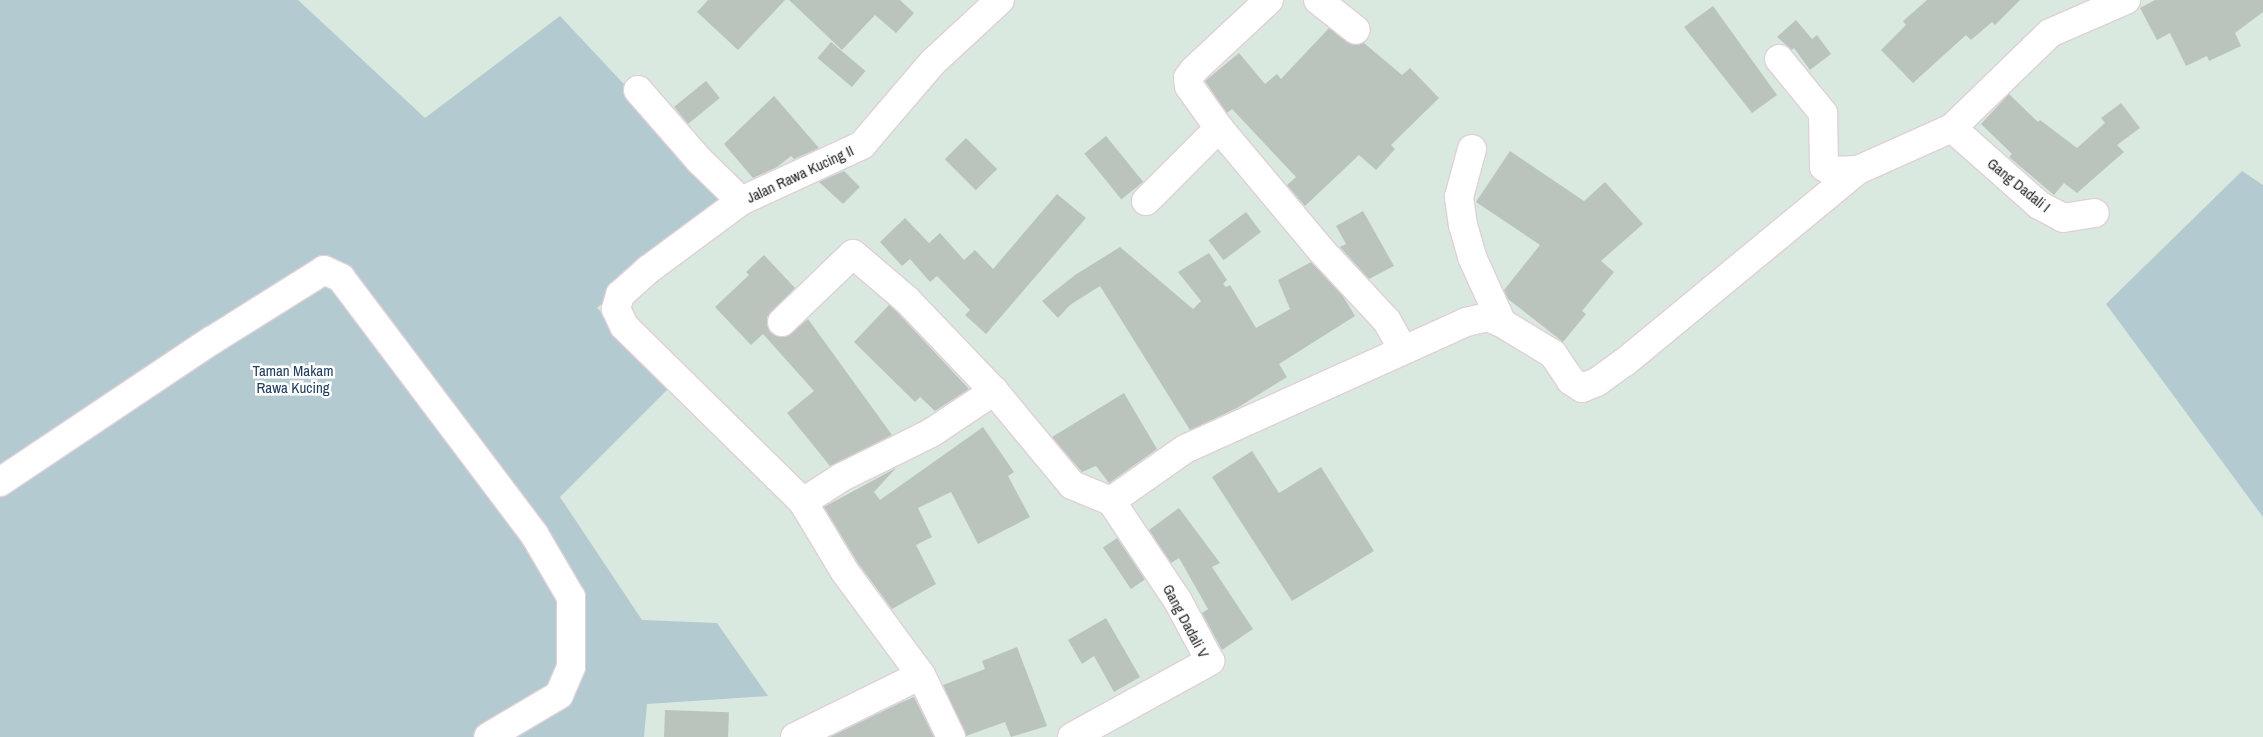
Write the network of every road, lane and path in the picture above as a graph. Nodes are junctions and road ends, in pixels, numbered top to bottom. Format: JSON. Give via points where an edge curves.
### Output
{"nodes":[{"id":1,"x":1000,"y":0,"type":"edge"},
{"id":2,"x":1269,"y":0,"type":"edge"},
{"id":3,"x":1318,"y":0,"type":"edge"},
{"id":4,"x":2126,"y":0,"type":"edge"},
{"id":5,"x":1356,"y":30,"type":"dead end"},
{"id":6,"x":1779,"y":59,"type":"dead end"},
{"id":7,"x":638,"y":90,"type":"dead end"},
{"id":8,"x":1219,"y":128,"type":"junction"},
{"id":9,"x":1952,"y":128,"type":"junction"},
{"id":10,"x":1472,"y":149,"type":"dead end"},
{"id":11,"x":1858,"y":170,"type":"junction"},
{"id":12,"x":741,"y":201,"type":"junction"},
{"id":13,"x":1146,"y":201,"type":"dead end"},
{"id":14,"x":2095,"y":213,"type":"dead end"},
{"id":15,"x":782,"y":322,"type":"dead end"},
{"id":16,"x":1502,"y":323,"type":"junction"},
{"id":17,"x":1403,"y":350,"type":"junction"},
{"id":18,"x":994,"y":391,"type":"junction"},
{"id":19,"x":0,"y":482,"type":"edge"},
{"id":20,"x":1111,"y":501,"type":"junction"},
{"id":21,"x":803,"y":502,"type":"junction"},
{"id":22,"x":921,"y":675,"type":"junction"},
{"id":23,"x":488,"y":737,"type":"edge"},
{"id":24,"x":796,"y":737,"type":"edge"},
{"id":25,"x":951,"y":737,"type":"edge"},
{"id":26,"x":1072,"y":737,"type":"edge"}],
"edges":[{"from":1,"to":12,"type":"street","name":"Jalan Rawa Kucing II","via":[[934,62],[862,145]]},
{"from":2,"to":8,"type":"street","via":[[1188,78],[1193,94]]},
{"from":3,"to":5,"type":"street"},
{"from":4,"to":9,"type":"street","via":[[2050,33]]},
{"from":6,"to":11,"type":"street","via":[[1823,113],[1824,167]]},
{"from":7,"to":12,"type":"street","via":[[700,161]]},
{"from":8,"to":13,"type":"street"},
{"from":8,"to":17,"type":"street","via":[[1320,249],[1387,321]]},
{"from":9,"to":11,"type":"street"},
{"from":9,"to":14,"type":"street","name":"Gang Dadali I","via":[[2039,205],[2063,218]]},
{"from":10,"to":16,"type":"street","via":[[1458,197],[1472,257]]},
{"from":11,"to":16,"type":"street","via":[[1625,362],[1589,385],[1582,388],[1571,381],[1553,354]]},
{"from":12,"to":21,"type":"street","name":"Jalan Rawa Kucing II","via":[[650,269],[620,295],[616,309],[624,326]]},
{"from":15,"to":18,"type":"street","via":[[853,254],[907,300]]},
{"from":16,"to":17,"type":"street","via":[[1487,317],[1466,322]]},
{"from":17,"to":20,"type":"street","via":[[1185,449]]},
{"from":18,"to":20,"type":"street","via":[[1072,485]]},
{"from":18,"to":21,"type":"street","via":[[931,433],[842,477]]},
{"from":19,"to":23,"type":"street","via":[[211,340],[324,270],[341,278],[534,534],[571,596],[571,667],[560,695]]},
{"from":20,"to":26,"type":"street","name":"Gang Dadali V","via":[[1178,601],[1210,660]]},
{"from":21,"to":22,"type":"street","name":"Jalan Rawa Kucing II","via":[[845,572]]},
{"from":22,"to":24,"type":"street"},
{"from":22,"to":25,"type":"street","name":"Jalan Rawa Kucing II"}]}
